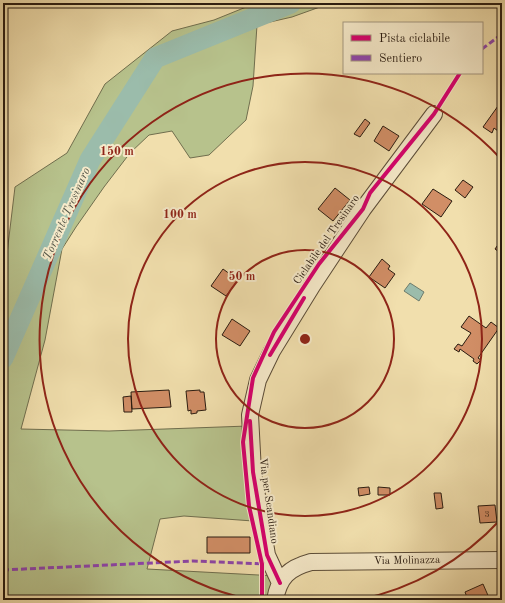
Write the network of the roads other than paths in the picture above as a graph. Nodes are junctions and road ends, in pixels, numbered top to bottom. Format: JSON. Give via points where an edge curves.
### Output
{"nodes":[{"id":1,"x":434,"y":114,"type":"dead end"},
{"id":2,"x":502,"y":560,"type":"edge"},
{"id":3,"x":280,"y":583,"type":"junction"},
{"id":4,"x":275,"y":600,"type":"edge"}],
"edges":[{"from":1,"to":3,"type":"street","name":"Via per Scandiano","via":[[362,208],[272,351],[258,380],[250,415],[253,472],[267,555]]},
{"from":2,"to":3,"type":"street","name":"Via Molinazza","via":[[311,562],[297,566]]},
{"from":3,"to":4,"type":"street"}]}
